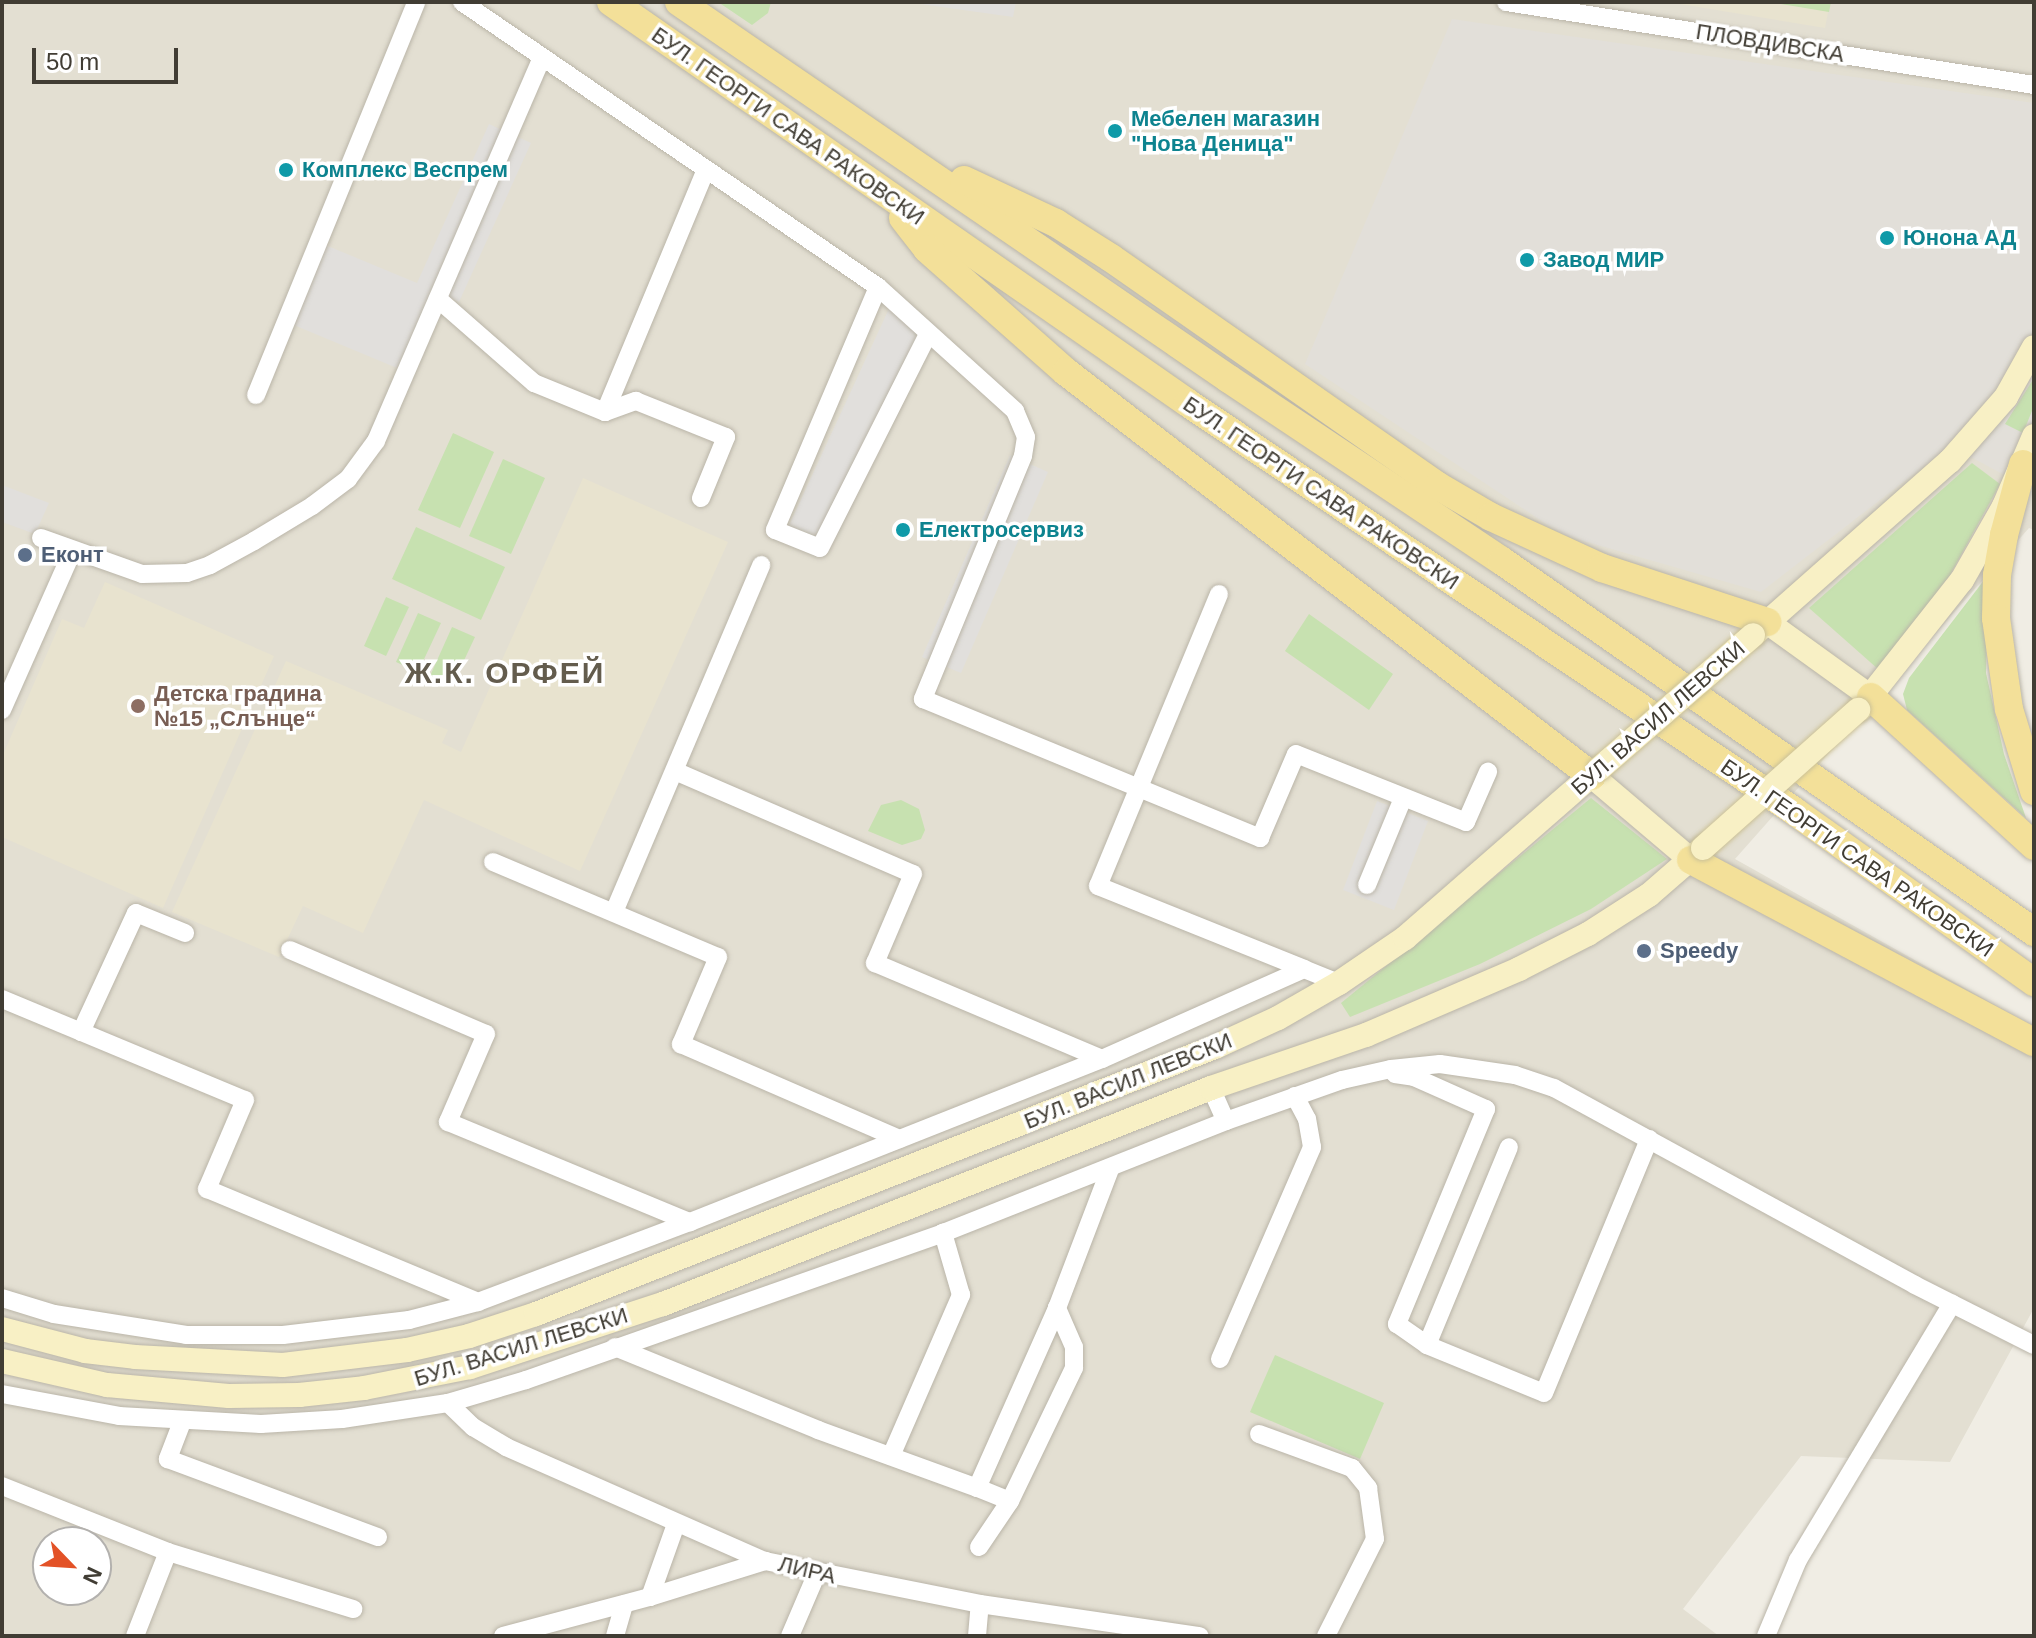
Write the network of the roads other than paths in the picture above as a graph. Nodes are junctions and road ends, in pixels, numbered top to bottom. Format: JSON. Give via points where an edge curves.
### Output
{"nodes":[{"id":1,"x":416,"y":2,"type":"edge"},
{"id":2,"x":462,"y":2,"type":"edge"},
{"id":3,"x":611,"y":2,"type":"edge"},
{"id":4,"x":679,"y":2,"type":"edge"},
{"id":5,"x":1506,"y":2,"type":"edge"},
{"id":6,"x":542,"y":58,"type":"junction"},
{"id":7,"x":2034,"y":85,"type":"edge"},
{"id":8,"x":921,"y":166,"type":"junction"},
{"id":9,"x":706,"y":169,"type":"junction"},
{"id":10,"x":885,"y":195,"type":"junction"},
{"id":11,"x":878,"y":287,"type":"junction"},
{"id":12,"x":438,"y":299,"type":"junction"},
{"id":13,"x":928,"y":334,"type":"junction"},
{"id":14,"x":2034,"y":347,"type":"edge"},
{"id":15,"x":256,"y":395,"type":"dead end"},
{"id":16,"x":605,"y":412,"type":"junction"},
{"id":17,"x":2034,"y":436,"type":"edge"},
{"id":18,"x":2023,"y":464,"type":"junction"},
{"id":19,"x":701,"y":498,"type":"dead end"},
{"id":20,"x":41,"y":538,"type":"dead end"},
{"id":21,"x":73,"y":550,"type":"junction"},
{"id":22,"x":761,"y":565,"type":"dead end"},
{"id":23,"x":1219,"y":594,"type":"dead end"},
{"id":24,"x":1760,"y":629,"type":"junction"},
{"id":25,"x":10,"y":668,"type":"edge"},
{"id":26,"x":1864,"y":704,"type":"junction"},
{"id":27,"x":2,"y":710,"type":"edge"},
{"id":28,"x":675,"y":771,"type":"junction"},
{"id":29,"x":1488,"y":772,"type":"dead end"},
{"id":30,"x":1595,"y":773,"type":"junction"},
{"id":31,"x":1138,"y":789,"type":"junction"},
{"id":32,"x":2034,"y":791,"type":"edge"},
{"id":33,"x":1403,"y":798,"type":"junction"},
{"id":34,"x":2034,"y":846,"type":"edge"},
{"id":35,"x":1697,"y":854,"type":"junction"},
{"id":36,"x":493,"y":862,"type":"dead end"},
{"id":37,"x":1367,"y":885,"type":"dead end"},
{"id":38,"x":614,"y":912,"type":"junction"},
{"id":39,"x":2034,"y":932,"type":"edge"},
{"id":40,"x":185,"y":933,"type":"dead end"},
{"id":41,"x":290,"y":950,"type":"dead end"},
{"id":42,"x":1304,"y":969,"type":"junction"},
{"id":43,"x":2034,"y":982,"type":"edge"},
{"id":44,"x":1339,"y":983,"type":"junction"},
{"id":45,"x":2,"y":999,"type":"edge"},
{"id":46,"x":81,"y":1032,"type":"junction"},
{"id":47,"x":2034,"y":1042,"type":"edge"},
{"id":48,"x":1102,"y":1059,"type":"junction"},
{"id":49,"x":1381,"y":1072,"type":"junction"},
{"id":50,"x":1211,"y":1088,"type":"junction"},
{"id":51,"x":1295,"y":1096,"type":"junction"},
{"id":52,"x":1226,"y":1121,"type":"junction"},
{"id":53,"x":899,"y":1139,"type":"junction"},
{"id":54,"x":1649,"y":1139,"type":"junction"},
{"id":55,"x":1509,"y":1147,"type":"dead end"},
{"id":56,"x":1110,"y":1169,"type":"junction"},
{"id":57,"x":690,"y":1222,"type":"junction"},
{"id":58,"x":943,"y":1233,"type":"junction"},
{"id":59,"x":2,"y":1298,"type":"edge"},
{"id":60,"x":478,"y":1302,"type":"junction"},
{"id":61,"x":1952,"y":1304,"type":"junction"},
{"id":62,"x":1057,"y":1308,"type":"junction"},
{"id":63,"x":2,"y":1329,"type":"edge"},
{"id":64,"x":1427,"y":1345,"type":"junction"},
{"id":65,"x":2034,"y":1345,"type":"edge"},
{"id":66,"x":615,"y":1347,"type":"junction"},
{"id":67,"x":1220,"y":1359,"type":"dead end"},
{"id":68,"x":2,"y":1361,"type":"edge"},
{"id":69,"x":2,"y":1394,"type":"edge"},
{"id":70,"x":448,"y":1403,"type":"junction"},
{"id":71,"x":182,"y":1422,"type":"junction"},
{"id":72,"x":1259,"y":1434,"type":"dead end"},
{"id":73,"x":891,"y":1456,"type":"junction"},
{"id":74,"x":2,"y":1486,"type":"edge"},
{"id":75,"x":977,"y":1488,"type":"junction"},
{"id":76,"x":1010,"y":1501,"type":"junction"},
{"id":77,"x":676,"y":1524,"type":"junction"},
{"id":78,"x":378,"y":1537,"type":"dead end"},
{"id":79,"x":979,"y":1547,"type":"dead end"},
{"id":80,"x":168,"y":1552,"type":"junction"},
{"id":81,"x":765,"y":1561,"type":"junction"},
{"id":82,"x":817,"y":1573,"type":"junction"},
{"id":83,"x":650,"y":1597,"type":"junction"},
{"id":84,"x":624,"y":1604,"type":"junction"},
{"id":85,"x":980,"y":1604,"type":"junction"},
{"id":86,"x":353,"y":1609,"type":"dead end"},
{"id":87,"x":1160,"y":1634,"type":"edge"},
{"id":88,"x":135,"y":1636,"type":"edge"},
{"id":89,"x":503,"y":1636,"type":"edge"},
{"id":90,"x":615,"y":1636,"type":"edge"},
{"id":91,"x":790,"y":1636,"type":"edge"},
{"id":92,"x":977,"y":1636,"type":"edge"},
{"id":93,"x":1200,"y":1636,"type":"edge"},
{"id":94,"x":1326,"y":1636,"type":"edge"},
{"id":95,"x":1766,"y":1636,"type":"edge"}],
"edges":[{"from":1,"to":15,"type":"street"},
{"from":2,"to":6,"type":"street"},
{"from":3,"to":10,"type":"main road","name":"БУЛ. ГЕОРГИ САВА РАКОВСКИ"},
{"from":4,"to":8,"type":"main road","name":"БУЛ. ГЕОРГИ САВА РАКОВСКИ"},
{"from":5,"to":7,"type":"street","name":"ПЛОВДИВСКА"},
{"from":6,"to":9,"type":"street"},
{"from":6,"to":12,"type":"street"},
{"from":8,"to":24,"type":"main road","via":[[1042,216],[1111,258],[1438,486],[1541,543]]},
{"from":8,"to":39,"type":"main road","name":"БУЛ. ГЕОРГИ САВА РАКОВСКИ","via":[[1502,561]]},
{"from":9,"to":11,"type":"street"},
{"from":9,"to":16,"type":"street"},
{"from":10,"to":30,"type":"main road","via":[[927,249],[1066,372]]},
{"from":10,"to":43,"type":"main road","name":"БУЛ. ГЕОРГИ САВА РАКОВСКИ","via":[[1794,811]]},
{"from":11,"to":13,"type":"street"},
{"from":11,"to":13,"type":"street","via":[[775,530],[820,548]]},
{"from":12,"to":16,"type":"street","via":[[534,383]]},
{"from":12,"to":21,"type":"street","via":[[376,441],[337,490],[232,553],[187,573],[142,574]]},
{"from":13,"to":31,"type":"street","via":[[1015,411],[1026,447],[923,699]]},
{"from":14,"to":24,"type":"main road","name":"БУЛ. ВАСИЛ ЛЕВСКИ","via":[[2006,397],[1950,461]]},
{"from":16,"to":19,"type":"street","via":[[636,401],[726,437]]},
{"from":17,"to":18,"type":"main road","name":"БУЛ. ВАСИЛ ЛЕВСКИ"},
{"from":18,"to":26,"type":"main road","name":"БУЛ. ВАСИЛ ЛЕВСКИ","via":[[1962,580]]},
{"from":18,"to":32,"type":"main road","via":[[2004,535],[1996,618],[2009,709]]},
{"from":20,"to":21,"type":"street"},
{"from":21,"to":25,"type":"street"},
{"from":22,"to":28,"type":"street"},
{"from":23,"to":31,"type":"street"},
{"from":24,"to":26,"type":"main road"},
{"from":24,"to":30,"type":"main road","name":"БУЛ. ВАСИЛ ЛЕВСКИ","bridge":true},
{"from":25,"to":27,"type":"street"},
{"from":26,"to":34,"type":"main road"},
{"from":26,"to":35,"type":"main road","name":"БУЛ. ВАСИЛ ЛЕВСКИ","bridge":true},
{"from":28,"to":38,"type":"street"},
{"from":28,"to":48,"type":"street","via":[[913,874],[875,963]]},
{"from":29,"to":33,"type":"street","via":[[1466,822]]},
{"from":30,"to":35,"type":"main road"},
{"from":30,"to":44,"type":"main road","name":"БУЛ. ВАСИЛ ЛЕВСКИ","via":[[1416,929]]},
{"from":31,"to":33,"type":"street","via":[[1260,838],[1296,754]]},
{"from":31,"to":42,"type":"street","via":[[1098,886]]},
{"from":33,"to":37,"type":"street"},
{"from":35,"to":47,"type":"main road"},
{"from":35,"to":50,"type":"main road","name":"БУЛ. ВАСИЛ ЛЕВСКИ","via":[[1620,914],[1519,969],[1366,1035]]},
{"from":36,"to":38,"type":"street"},
{"from":38,"to":53,"type":"street","via":[[718,957],[681,1044]]},
{"from":40,"to":46,"type":"street","via":[[136,913]]},
{"from":41,"to":57,"type":"street","via":[[486,1034],[448,1122]]},
{"from":42,"to":44,"type":"street"},
{"from":42,"to":48,"type":"street"},
{"from":44,"to":63,"type":"main road","name":"БУЛ. ВАСИЛ ЛЕВСКИ","via":[[1215,1047],[469,1336],[372,1356],[262,1365],[98,1352]]},
{"from":45,"to":46,"type":"street"},
{"from":46,"to":60,"type":"street","via":[[245,1100],[207,1189]]},
{"from":48,"to":53,"type":"street"},
{"from":49,"to":51,"type":"street"},
{"from":49,"to":54,"type":"street","via":[[1440,1064],[1515,1075],[1554,1088]]},
{"from":49,"to":64,"type":"street","via":[[1414,1077],[1486,1109],[1397,1324]]},
{"from":50,"to":52,"type":"street"},
{"from":50,"to":68,"type":"main road","name":"БУЛ. ВАСИЛ ЛЕВСКИ","via":[[663,1304],[428,1377],[299,1395],[218,1396],[107,1385]]},
{"from":51,"to":52,"type":"street"},
{"from":51,"to":67,"type":"street","via":[[1307,1119],[1312,1147]]},
{"from":52,"to":56,"type":"street"},
{"from":53,"to":57,"type":"street"},
{"from":54,"to":61,"type":"street"},
{"from":54,"to":64,"type":"street","via":[[1544,1393]]},
{"from":55,"to":64,"type":"street"},
{"from":56,"to":58,"type":"street"},
{"from":56,"to":62,"type":"street"},
{"from":57,"to":60,"type":"street"},
{"from":58,"to":66,"type":"street"},
{"from":58,"to":73,"type":"street","via":[[961,1295]]},
{"from":59,"to":60,"type":"street","via":[[54,1314],[186,1335],[359,1328]]},
{"from":61,"to":65,"type":"street"},
{"from":61,"to":95,"type":"street","via":[[1798,1560]]},
{"from":62,"to":75,"type":"street"},
{"from":62,"to":76,"type":"street","via":[[1074,1347],[1074,1368]]},
{"from":66,"to":70,"type":"street"},
{"from":66,"to":73,"type":"street"},
{"from":69,"to":71,"type":"street"},
{"from":70,"to":71,"type":"street","via":[[304,1423]]},
{"from":70,"to":77,"type":"street","name":"ЛИРА","via":[[473,1427],[506,1447]]},
{"from":71,"to":78,"type":"street","via":[[168,1459]]},
{"from":72,"to":94,"type":"street","via":[[1352,1468],[1368,1488],[1375,1539]]},
{"from":73,"to":75,"type":"street"},
{"from":74,"to":80,"type":"street"},
{"from":75,"to":76,"type":"street"},
{"from":76,"to":79,"type":"street"},
{"from":77,"to":81,"type":"street","name":"ЛИРА"},
{"from":77,"to":83,"type":"street"},
{"from":80,"to":86,"type":"street"},
{"from":80,"to":88,"type":"street"},
{"from":81,"to":82,"type":"street","name":"ЛИРА"},
{"from":81,"to":83,"type":"street"},
{"from":82,"to":85,"type":"street","name":"ЛИРА"},
{"from":82,"to":91,"type":"street"},
{"from":83,"to":84,"type":"street"},
{"from":84,"to":89,"type":"street"},
{"from":84,"to":90,"type":"street"},
{"from":85,"to":87,"type":"street","name":"ЛИРА"},
{"from":85,"to":92,"type":"street"},
{"from":87,"to":93,"type":"street","name":"ЛИРА"}]}
